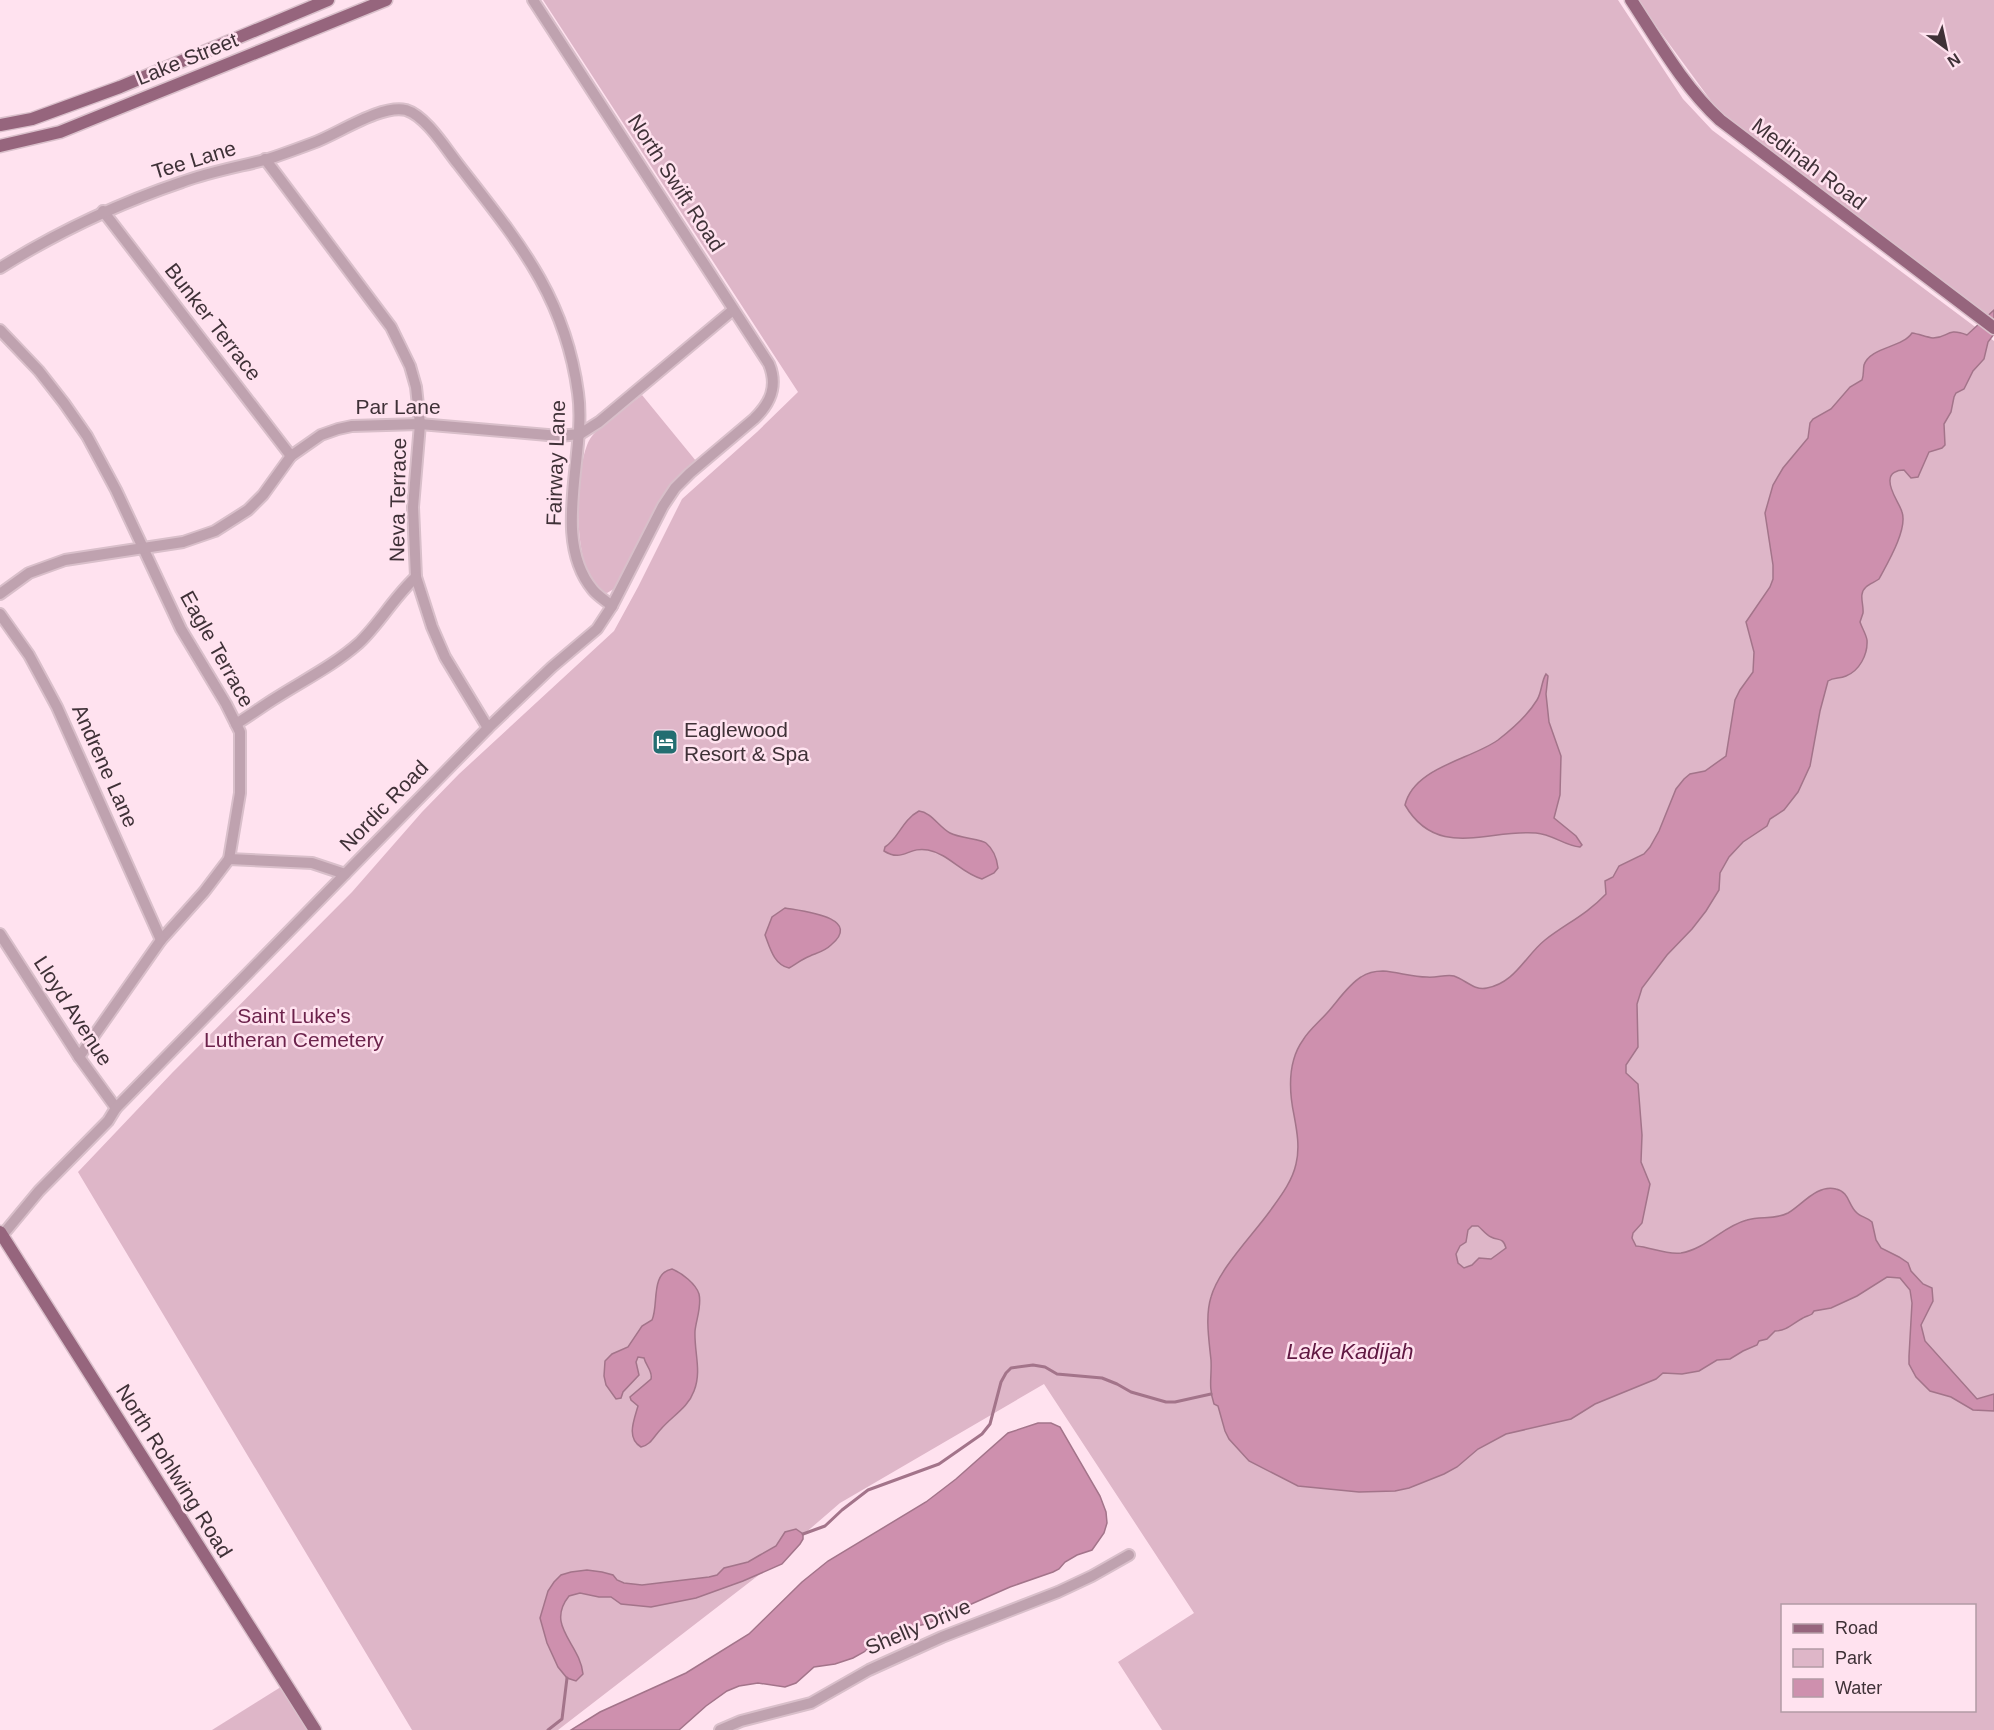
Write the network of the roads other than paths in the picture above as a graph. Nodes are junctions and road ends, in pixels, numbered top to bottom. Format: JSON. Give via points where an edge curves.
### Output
{"nodes":[{"id":1,"x":328,"y":0,"type":"edge"},
{"id":2,"x":386,"y":0,"type":"edge"},
{"id":3,"x":533,"y":0,"type":"edge"},
{"id":4,"x":1631,"y":0,"type":"edge"},
{"id":5,"x":407,"y":111,"type":"joint"},
{"id":6,"x":0,"y":125,"type":"edge"},
{"id":7,"x":0,"y":146,"type":"edge"},
{"id":8,"x":265,"y":159,"type":"junction"},
{"id":9,"x":103,"y":211,"type":"junction"},
{"id":10,"x":0,"y":268,"type":"edge"},
{"id":11,"x":733,"y":310,"type":"junction"},
{"id":12,"x":1994,"y":328,"type":"edge"},
{"id":13,"x":0,"y":330,"type":"edge"},
{"id":14,"x":772,"y":392,"type":"joint"},
{"id":15,"x":420,"y":424,"type":"junction"},
{"id":16,"x":580,"y":434,"type":"junction"},
{"id":17,"x":291,"y":456,"type":"junction"},
{"id":18,"x":143,"y":547,"type":"junction"},
{"id":19,"x":416,"y":577,"type":"junction"},
{"id":20,"x":0,"y":594,"type":"edge"},
{"id":21,"x":612,"y":606,"type":"junction"},
{"id":22,"x":0,"y":614,"type":"edge"},
{"id":23,"x":236,"y":724,"type":"junction"},
{"id":24,"x":488,"y":728,"type":"junction"},
{"id":25,"x":229,"y":859,"type":"junction"},
{"id":26,"x":345,"y":874,"type":"junction"},
{"id":27,"x":0,"y":934,"type":"edge"},
{"id":28,"x":161,"y":940,"type":"junction"},
{"id":29,"x":79,"y":1057,"type":"junction"},
{"id":30,"x":116,"y":1108,"type":"junction"},
{"id":31,"x":1,"y":1235,"type":"edge"},
{"id":32,"x":1129,"y":1555,"type":"dead end"},
{"id":33,"x":315,"y":1730,"type":"edge"},
{"id":34,"x":720,"y":1730,"type":"edge"}],
"edges":[{"from":1,"to":6,"type":"main road","name":"Lake Street","via":[[120,87],[32,119]]},
{"from":2,"to":7,"type":"main road","name":"Lake Street","via":[[60,132]]},
{"from":3,"to":11,"type":"street","name":"North Swift Road"},
{"from":4,"to":12,"type":"main road","name":"Medinah Road","via":[[1678,71],[1717,117]]},
{"from":5,"to":8,"type":"street","name":"Tee Lane","via":[[377,112],[334,135]]},
{"from":5,"to":16,"type":"street","name":"Fairway Lane","via":[[429,127],[520,244],[543,283],[573,361]]},
{"from":8,"to":9,"type":"street","name":"Tee Lane","via":[[183,182]]},
{"from":8,"to":15,"type":"street","name":"Neva Terrace","via":[[391,327],[410,366]]},
{"from":9,"to":10,"type":"street","name":"Tee Lane"},
{"from":9,"to":17,"type":"street","name":"Bunker Terrace"},
{"from":11,"to":14,"type":"street","name":"North Swift Road","via":[[769,364],[774,378]]},
{"from":11,"to":16,"type":"street"},
{"from":13,"to":18,"type":"street","name":"Eagle Terrace","via":[[39,371],[87,436]]},
{"from":14,"to":21,"type":"street","name":"Nordic Road","via":[[764,410],[675,488]]},
{"from":15,"to":16,"type":"street","name":"Par Lane","via":[[559,436]]},
{"from":15,"to":17,"type":"street","name":"Par Lane","via":[[338,429],[321,435]]},
{"from":15,"to":19,"type":"street","name":"Neva Terrace","via":[[413,507]]},
{"from":16,"to":21,"type":"street","name":"Fairway Lane","via":[[570,513],[574,547],[592,589]]},
{"from":17,"to":18,"type":"street","name":"Par Lane","via":[[263,495],[234,521],[198,538]]},
{"from":18,"to":20,"type":"street","name":"Par Lane","via":[[47,565]]},
{"from":18,"to":23,"type":"street","name":"Eagle Terrace","via":[[181,629]]},
{"from":19,"to":23,"type":"street","via":[[360,642]]},
{"from":19,"to":24,"type":"street","name":"Neva Terrace","via":[[445,657]]},
{"from":21,"to":24,"type":"street","name":"Nordic Road","via":[[587,639]]},
{"from":22,"to":28,"type":"street","name":"Andrene Lane","via":[[29,655],[57,707]]},
{"from":23,"to":25,"type":"street","name":"Eagle Terrace","via":[[240,732],[241,770]]},
{"from":24,"to":26,"type":"street","name":"Nordic Road"},
{"from":25,"to":26,"type":"street","via":[[312,863]]},
{"from":25,"to":28,"type":"street","name":"Eagle Terrace"},
{"from":26,"to":30,"type":"street","name":"Nordic Road"},
{"from":27,"to":29,"type":"street","name":"Lloyd Avenue"},
{"from":28,"to":29,"type":"street","name":"Eagle Terrace"},
{"from":29,"to":30,"type":"street","name":"Lloyd Avenue"},
{"from":30,"to":31,"type":"street","name":"Nordic Road"},
{"from":31,"to":33,"type":"main road","name":"North Rohlwing Road"},
{"from":32,"to":34,"type":"street","name":"Shelly Drive","via":[[1058,1592],[868,1670],[810,1703]]}]}
